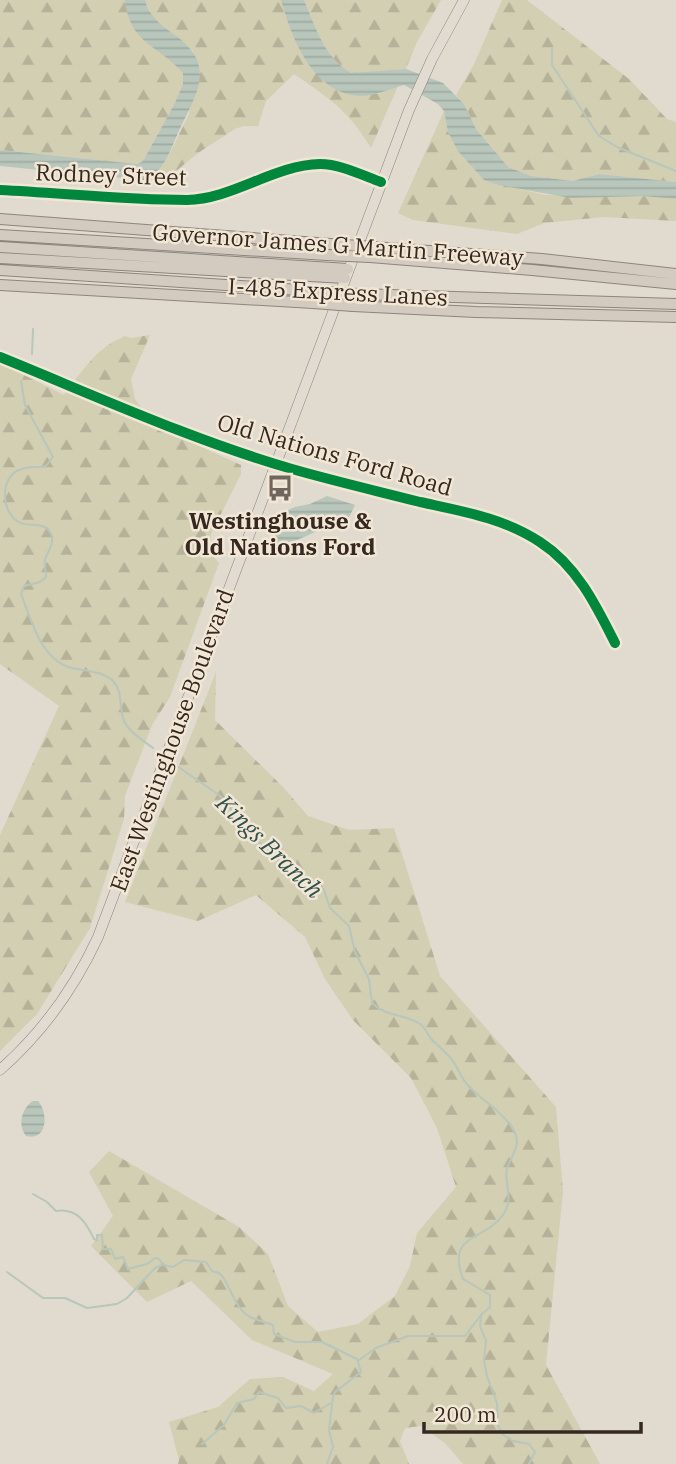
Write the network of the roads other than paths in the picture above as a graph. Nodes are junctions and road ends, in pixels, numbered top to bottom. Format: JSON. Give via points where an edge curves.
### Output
{"nodes":[{"id":1,"x":464,"y":0,"type":"edge"},
{"id":2,"x":381,"y":182,"type":"junction"},
{"id":3,"x":0,"y":190,"type":"edge"},
{"id":4,"x":0,"y":219,"type":"edge"},
{"id":5,"x":0,"y":235,"type":"edge"},
{"id":6,"x":0,"y":247,"type":"edge"},
{"id":7,"x":329,"y":249,"type":"junction"},
{"id":8,"x":372,"y":252,"type":"junction"},
{"id":9,"x":0,"y":258,"type":"edge"},
{"id":10,"x":0,"y":270,"type":"edge"},
{"id":11,"x":346,"y":273,"type":"junction"},
{"id":12,"x":676,"y":274,"type":"edge"},
{"id":13,"x":676,"y":284,"type":"edge"},
{"id":14,"x":0,"y":285,"type":"edge"},
{"id":15,"x":519,"y":300,"type":"junction"},
{"id":16,"x":676,"y":304,"type":"edge"},
{"id":17,"x":648,"y":316,"type":"junction"},
{"id":18,"x":676,"y":317,"type":"edge"},
{"id":19,"x":0,"y":357,"type":"edge"},
{"id":20,"x":275,"y":464,"type":"junction"},
{"id":21,"x":615,"y":643,"type":"dead end"},
{"id":22,"x":0,"y":1070,"type":"edge"}],
"edges":[{"from":1,"to":2,"type":"main road","name":"East Westinghouse Boulevard","via":[[409,110]]},
{"from":2,"to":3,"type":"street","name":"Rodney Street","via":[[320,164],[189,200]]},
{"from":2,"to":11,"type":"main road","name":"East Westinghouse Boulevard"},
{"from":4,"to":7,"type":"highway","name":"Governor James G Martin Freeway"},
{"from":5,"to":7,"type":"highway","name":"I-485 Express Lanes"},
{"from":6,"to":11,"type":"highway"},
{"from":7,"to":8,"type":"highway","name":"Governor James G Martin Freeway","bridge":true},
{"from":8,"to":12,"type":"highway","name":"Governor James G Martin Freeway","via":[[542,259]]},
{"from":8,"to":13,"type":"highway","name":"I-485 Express Lanes"},
{"from":9,"to":11,"type":"highway"},
{"from":10,"to":15,"type":"highway","name":"I-485 Express Lanes","bridge":true},
{"from":11,"to":20,"type":"main road","name":"East Westinghouse Boulevard"},
{"from":14,"to":17,"type":"highway","bridge":true,"via":[[353,306]]},
{"from":15,"to":16,"type":"highway","name":"I-485 Express Lanes"},
{"from":15,"to":17,"type":"highway"},
{"from":17,"to":18,"type":"highway"},
{"from":19,"to":20,"type":"street","name":"Old Nations Ford Road"},
{"from":20,"to":21,"type":"street","name":"Old Nations Ford Road","via":[[481,516],[528,534],[573,571]]},
{"from":20,"to":22,"type":"main road","name":"East Westinghouse Boulevard","via":[[89,956],[53,1015]]}]}
